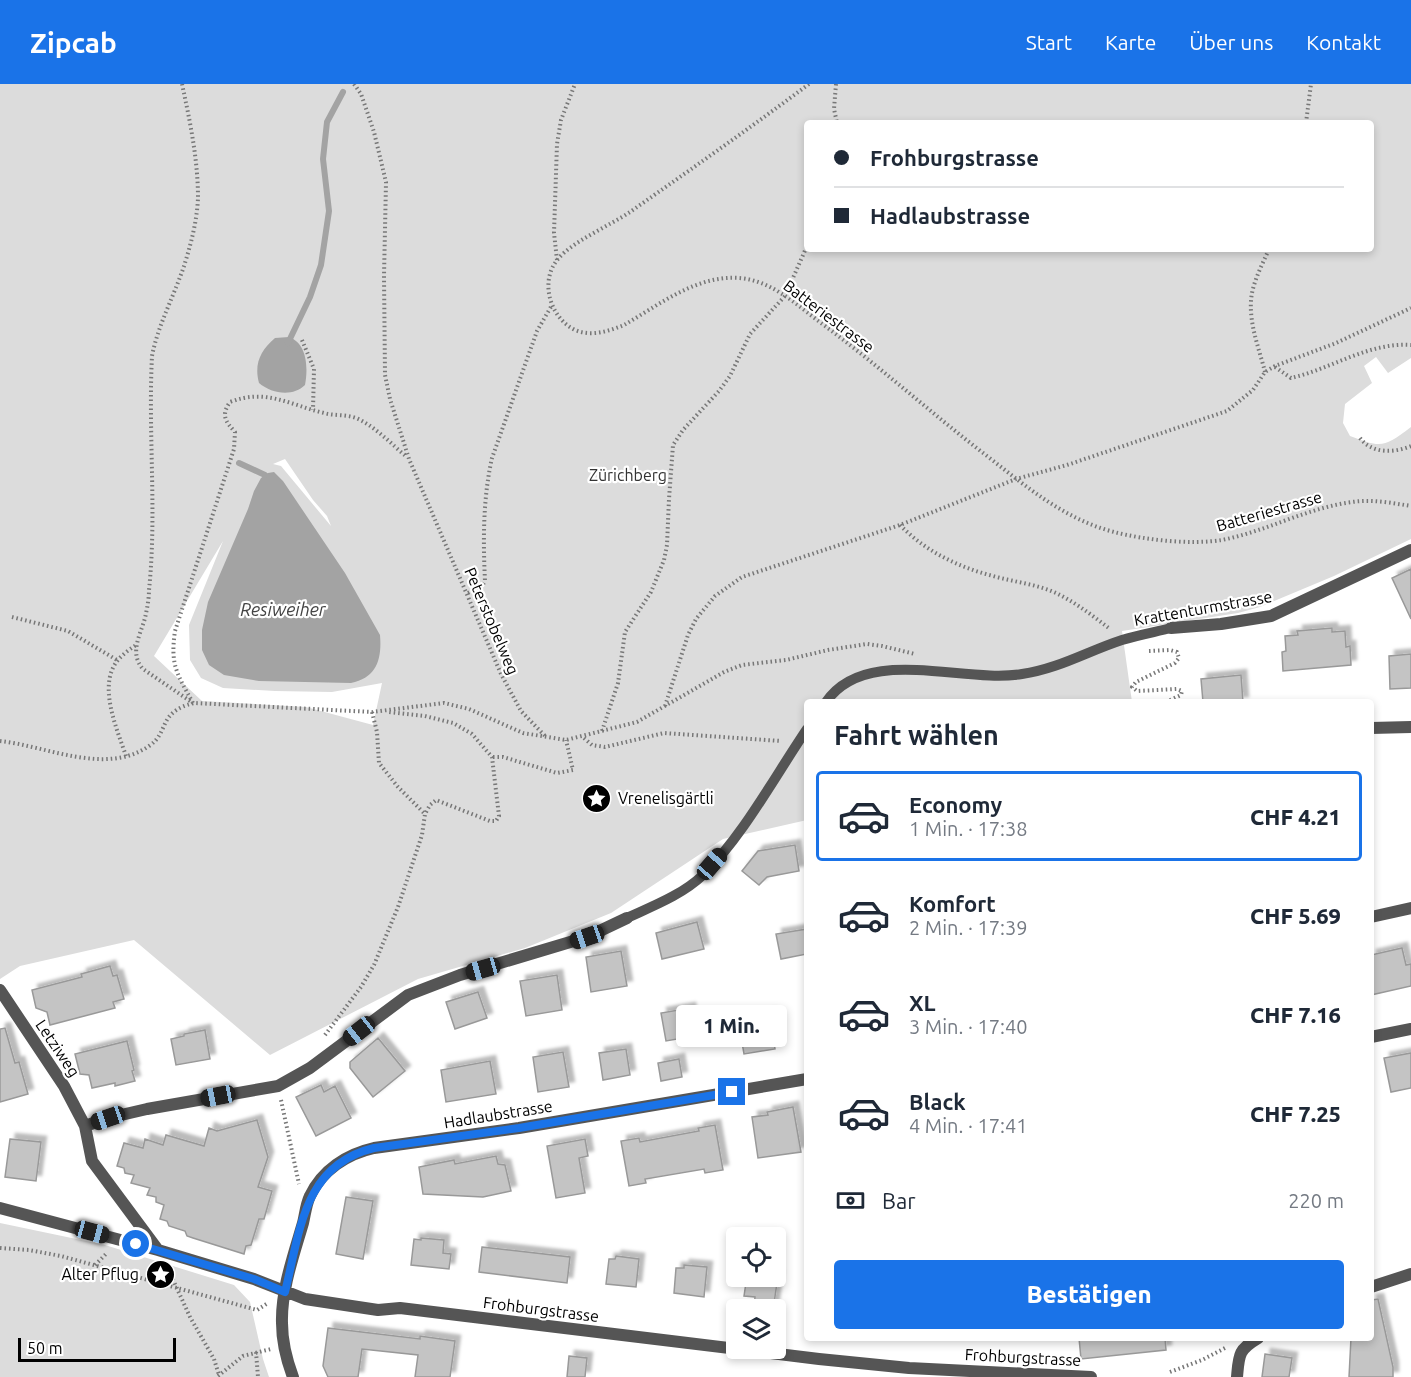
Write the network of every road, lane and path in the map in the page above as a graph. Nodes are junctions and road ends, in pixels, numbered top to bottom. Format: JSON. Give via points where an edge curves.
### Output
{"nodes":[{"id":1,"x":182,"y":84,"type":"edge"},
{"id":2,"x":354,"y":84,"type":"edge"},
{"id":3,"x":574,"y":84,"type":"edge"},
{"id":4,"x":809,"y":84,"type":"edge"},
{"id":5,"x":836,"y":84,"type":"edge"},
{"id":6,"x":1311,"y":84,"type":"edge"},
{"id":7,"x":836,"y":120,"type":"edge"},
{"id":8,"x":1306,"y":120,"type":"edge"},
{"id":9,"x":804,"y":252,"type":"edge"},
{"id":10,"x":1268,"y":252,"type":"edge"},
{"id":11,"x":557,"y":260,"type":"junction"},
{"id":12,"x":785,"y":296,"type":"junction"},
{"id":13,"x":552,"y":305,"type":"junction"},
{"id":14,"x":1411,"y":308,"type":"edge"},
{"id":15,"x":302,"y":340,"type":"dead end"},
{"id":16,"x":1411,"y":345,"type":"edge"},
{"id":17,"x":1275,"y":366,"type":"junction"},
{"id":18,"x":1265,"y":372,"type":"junction"},
{"id":19,"x":313,"y":410,"type":"junction"},
{"id":20,"x":1360,"y":438,"type":"dead end"},
{"id":21,"x":1411,"y":446,"type":"edge"},
{"id":22,"x":409,"y":459,"type":"junction"},
{"id":23,"x":1016,"y":479,"type":"junction"},
{"id":24,"x":1411,"y":506,"type":"edge"},
{"id":25,"x":900,"y":525,"type":"junction"},
{"id":26,"x":1411,"y":550,"type":"edge"},
{"id":27,"x":468,"y":593,"type":"junction"},
{"id":28,"x":12,"y":616,"type":"dead end"},
{"id":29,"x":1171,"y":628,"type":"joint"},
{"id":30,"x":1122,"y":640,"type":"junction"},
{"id":31,"x":136,"y":644,"type":"junction"},
{"id":32,"x":923,"y":657,"type":"dead end"},
{"id":33,"x":117,"y":660,"type":"junction"},
{"id":34,"x":829,"y":699,"type":"edge"},
{"id":35,"x":1172,"y":699,"type":"edge"},
{"id":36,"x":194,"y":703,"type":"junction"},
{"id":37,"x":665,"y":706,"type":"junction"},
{"id":38,"x":372,"y":712,"type":"junction"},
{"id":39,"x":385,"y":712,"type":"junction"},
{"id":40,"x":1411,"y":727,"type":"edge"},
{"id":41,"x":1374,"y":728,"type":"edge"},
{"id":42,"x":601,"y":732,"type":"junction"},
{"id":43,"x":804,"y":733,"type":"edge"},
{"id":44,"x":583,"y":737,"type":"junction"},
{"id":45,"x":546,"y":738,"type":"junction"},
{"id":46,"x":566,"y":740,"type":"junction"},
{"id":47,"x":0,"y":741,"type":"edge"},
{"id":48,"x":796,"y":745,"type":"junction"},
{"id":49,"x":126,"y":756,"type":"junction"},
{"id":50,"x":492,"y":757,"type":"junction"},
{"id":51,"x":424,"y":813,"type":"junction"},
{"id":52,"x":1411,"y":908,"type":"edge"},
{"id":53,"x":1374,"y":916,"type":"edge"},
{"id":54,"x":627,"y":918,"type":"joint"},
{"id":55,"x":0,"y":990,"type":"edge"},
{"id":56,"x":1411,"y":1029,"type":"edge"},
{"id":57,"x":1374,"y":1036,"type":"edge"},
{"id":58,"x":310,"y":1068,"type":"junction"},
{"id":59,"x":804,"y":1080,"type":"edge"},
{"id":60,"x":278,"y":1086,"type":"junction"},
{"id":61,"x":85,"y":1126,"type":"junction"},
{"id":62,"x":299,"y":1185,"type":"dead end"},
{"id":63,"x":0,"y":1208,"type":"edge"},
{"id":64,"x":112,"y":1246,"type":"dead end"},
{"id":65,"x":0,"y":1248,"type":"edge"},
{"id":66,"x":158,"y":1250,"type":"junction"},
{"id":67,"x":95,"y":1265,"type":"junction"},
{"id":68,"x":1411,"y":1274,"type":"edge"},
{"id":69,"x":1374,"y":1286,"type":"edge"},
{"id":70,"x":179,"y":1289,"type":"junction"},
{"id":71,"x":285,"y":1292,"type":"junction"},
{"id":72,"x":257,"y":1310,"type":"dead end"},
{"id":73,"x":1254,"y":1341,"type":"edge"},
{"id":74,"x":1233,"y":1344,"type":"dead end"},
{"id":75,"x":265,"y":1350,"type":"dead end"},
{"id":76,"x":256,"y":1352,"type":"junction"},
{"id":77,"x":1170,"y":1372,"type":"dead end"},
{"id":78,"x":218,"y":1376,"type":"edge"},
{"id":79,"x":258,"y":1377,"type":"edge"},
{"id":80,"x":293,"y":1377,"type":"edge"},
{"id":81,"x":1091,"y":1377,"type":"edge"},
{"id":82,"x":1237,"y":1377,"type":"edge"}],
"edges":[{"from":1,"to":31,"type":"path","via":[[198,198],[192,240],[155,338],[152,356],[151,568],[145,618]]},
{"from":2,"to":22,"type":"path","name":"Peterstobelweg","via":[[374,132],[386,182],[385,375]]},
{"from":3,"to":11,"type":"path","via":[[557,144]]},
{"from":4,"to":11,"type":"path"},
{"from":5,"to":7,"type":"path"},
{"from":6,"to":8,"type":"path"},
{"from":9,"to":12,"type":"path"},
{"from":10,"to":18,"type":"path","via":[[1251,306]]},
{"from":11,"to":13,"type":"path","via":[[549,279]]},
{"from":12,"to":13,"type":"path","name":"Batteriestrasse","via":[[763,283],[716,279],[693,285],[624,325],[594,333],[576,330]]},
{"from":12,"to":23,"type":"path","name":"Batteriestrasse"},
{"from":12,"to":42,"type":"path","via":[[750,334],[725,383],[673,445],[664,560],[651,592],[626,632],[618,683]]},
{"from":13,"to":27,"type":"path","via":[[529,350],[492,458],[483,544],[485,581]]},
{"from":14,"to":17,"type":"path"},
{"from":15,"to":19,"type":"path","via":[[314,369]]},
{"from":16,"to":17,"type":"path","via":[[1359,354],[1291,378]]},
{"from":17,"to":18,"type":"path"},
{"from":18,"to":23,"type":"path","via":[[1253,390],[1227,411]]},
{"from":19,"to":22,"type":"path","via":[[356,418]]},
{"from":19,"to":36,"type":"path","via":[[261,396],[240,398],[226,408],[225,421],[235,432],[234,449],[175,631],[172,651],[176,672]]},
{"from":20,"to":21,"type":"path","via":[[1365,444],[1393,452]]},
{"from":22,"to":27,"type":"path","name":"Peterstobelweg"},
{"from":23,"to":24,"type":"path","name":"Batteriestrasse","via":[[1050,504],[1094,526],[1182,541],[1221,540],[1337,504],[1380,501]]},
{"from":23,"to":25,"type":"path"},
{"from":25,"to":30,"type":"path","via":[[912,538],[942,557],[1056,593],[1088,612]]},
{"from":25,"to":37,"type":"path","via":[[727,586],[696,619]]},
{"from":26,"to":29,"type":"street","name":"Krattenturmstrasse","via":[[1271,616]]},
{"from":27,"to":45,"type":"path","name":"Peterstobelweg","via":[[513,697]]},
{"from":28,"to":33,"type":"path","via":[[69,631]]},
{"from":29,"to":30,"type":"lane","name":"Krattenturmstrasse"},
{"from":30,"to":34,"type":"lane","name":"Krattenturmstrasse","via":[[1060,666],[999,678],[905,669],[875,671],[849,681]]},
{"from":30,"to":35,"type":"path","via":[[1136,651],[1177,652],[1179,658],[1175,663],[1132,687],[1137,691],[1182,691]]},
{"from":31,"to":33,"type":"path"},
{"from":31,"to":36,"type":"path","via":[[138,663]]},
{"from":32,"to":37,"type":"path","via":[[897,648],[867,645],[753,662],[732,668]]},
{"from":33,"to":49,"type":"path","via":[[108,679],[111,713]]},
{"from":36,"to":38,"type":"path"},
{"from":36,"to":49,"type":"path","via":[[173,712],[150,746]]},
{"from":37,"to":42,"type":"path","via":[[637,723]]},
{"from":38,"to":39,"type":"path"},
{"from":38,"to":51,"type":"path","via":[[379,763]]},
{"from":39,"to":45,"type":"path","via":[[423,704],[455,704],[523,733]]},
{"from":39,"to":50,"type":"path","via":[[453,723],[472,734]]},
{"from":40,"to":41,"type":"street"},
{"from":42,"to":44,"type":"path"},
{"from":43,"to":48,"type":"lane"},
{"from":44,"to":46,"type":"path"},
{"from":44,"to":48,"type":"path","via":[[592,745],[605,747],[664,733],[777,739]]},
{"from":45,"to":46,"type":"path"},
{"from":46,"to":50,"type":"path","via":[[573,770],[557,773]]},
{"from":47,"to":49,"type":"path","via":[[83,759]]},
{"from":48,"to":54,"type":"lane","via":[[745,822],[702,876],[673,896]]},
{"from":50,"to":51,"type":"path","via":[[500,816],[496,821],[436,800]]},
{"from":51,"to":58,"type":"path","via":[[422,835],[374,965],[319,1043]]},
{"from":52,"to":53,"type":"street"},
{"from":54,"to":58,"type":"street","via":[[587,937],[408,995]]},
{"from":55,"to":61,"type":"street","name":"Letziweg","via":[[64,1086]]},
{"from":56,"to":57,"type":"street"},
{"from":58,"to":60,"type":"street"},
{"from":59,"to":71,"type":"street","name":"Hadlaubstrasse","via":[[357,1152],[333,1167],[310,1196]]},
{"from":60,"to":61,"type":"street","via":[[147,1109]]},
{"from":60,"to":62,"type":"path"},
{"from":61,"to":66,"type":"street","via":[[92,1161]]},
{"from":63,"to":66,"type":"street","name":"Frohburgstrasse"},
{"from":64,"to":67,"type":"path"},
{"from":65,"to":67,"type":"path","via":[[29,1250]]},
{"from":66,"to":71,"type":"street","name":"Frohburgstrasse"},
{"from":67,"to":70,"type":"path"},
{"from":68,"to":69,"type":"street"},
{"from":70,"to":72,"type":"path"},
{"from":70,"to":78,"type":"path","via":[[214,1359]]},
{"from":71,"to":80,"type":"street","name":"Hadlaubstrasse","via":[[282,1323]]},
{"from":71,"to":81,"type":"street","name":"Frohburgstrasse","via":[[322,1303],[378,1310],[400,1308],[842,1362]]},
{"from":73,"to":82,"type":"street","via":[[1242,1349]]},
{"from":74,"to":77,"type":"path"},
{"from":75,"to":76,"type":"path"},
{"from":76,"to":78,"type":"path","via":[[243,1356]]},
{"from":76,"to":79,"type":"path"}]}
